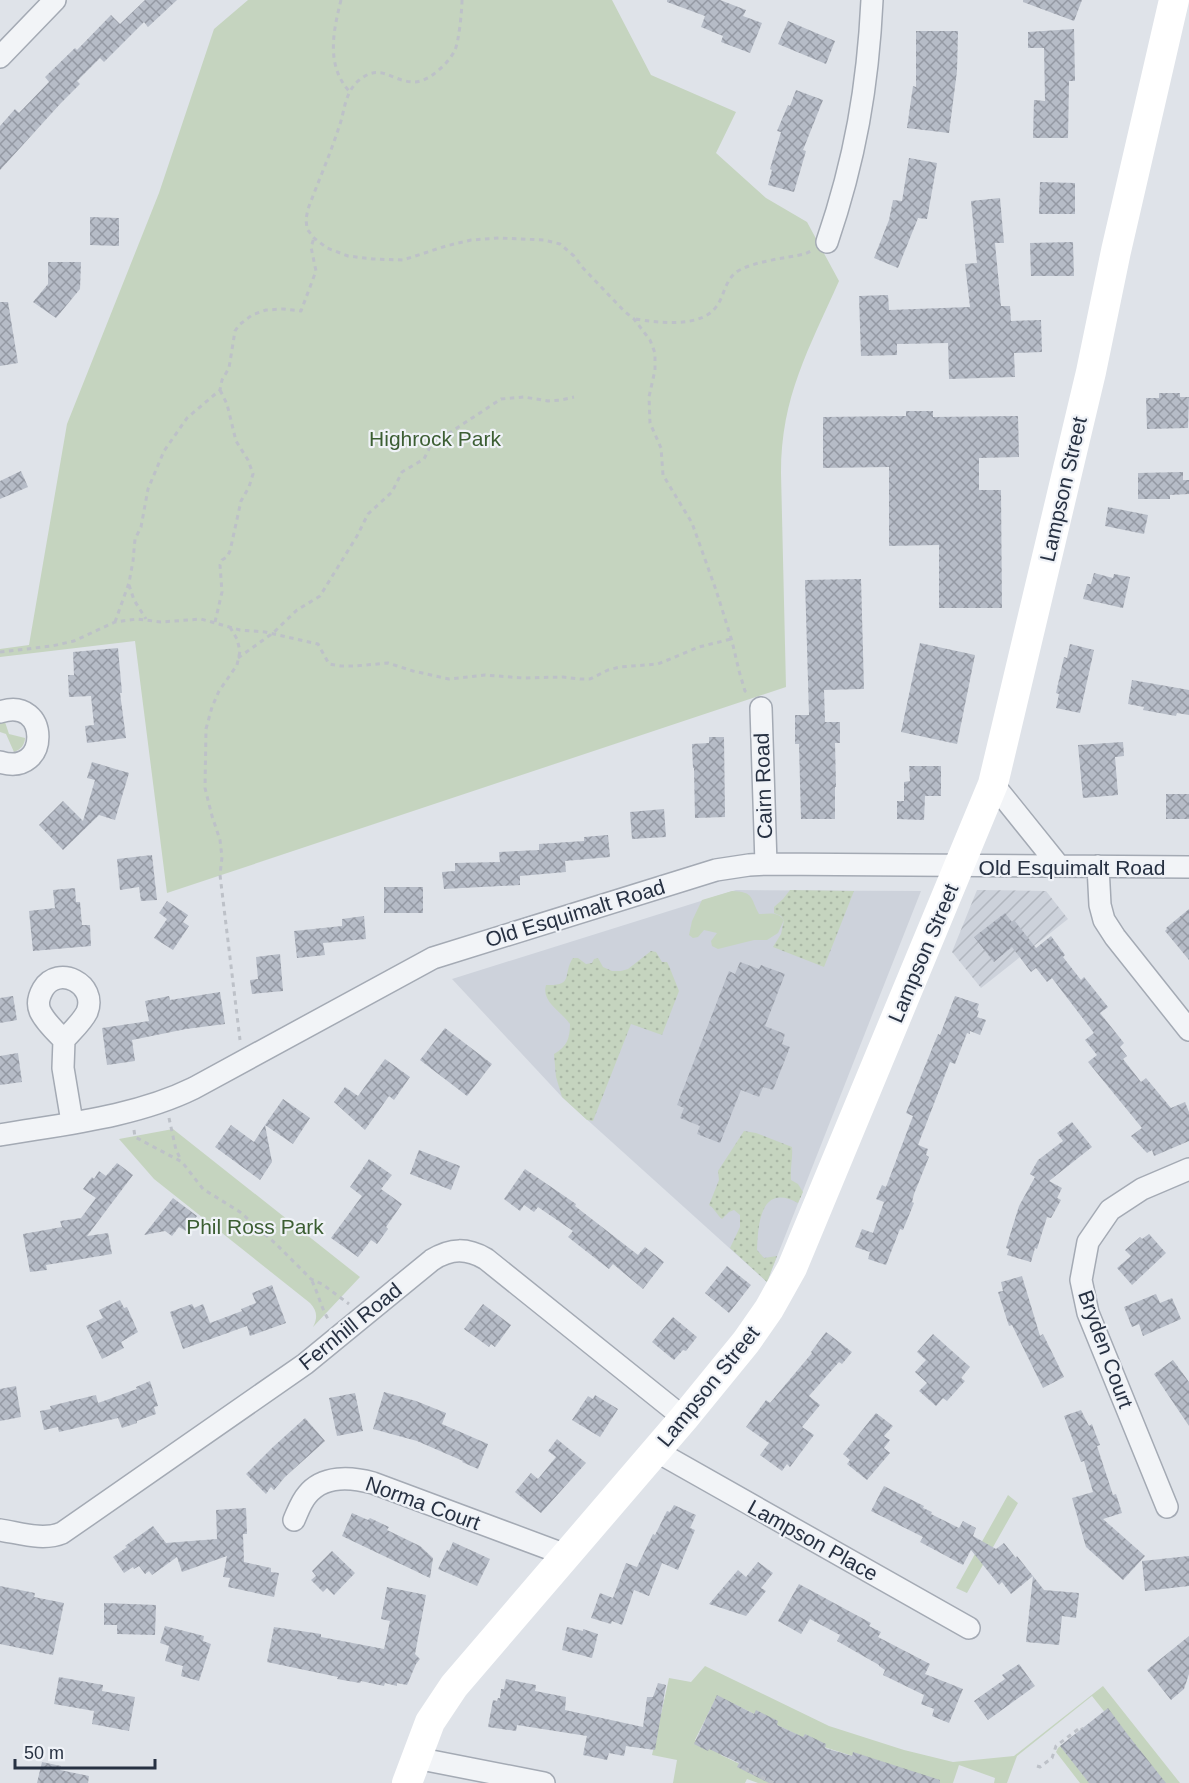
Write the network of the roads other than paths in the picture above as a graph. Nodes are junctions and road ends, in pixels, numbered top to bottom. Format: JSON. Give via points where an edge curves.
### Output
{"nodes":[{"id":1,"x":56,"y":0,"type":"edge"},
{"id":2,"x":870,"y":0,"type":"edge"},
{"id":3,"x":1178,"y":9,"type":"edge"},
{"id":4,"x":0,"y":57,"type":"edge"},
{"id":5,"x":827,"y":242,"type":"road end"},
{"id":6,"x":761,"y":708,"type":"road end"},
{"id":7,"x":0,"y":712,"type":"edge"},
{"id":8,"x":0,"y":762,"type":"edge"},
{"id":9,"x":993,"y":784,"type":"junction"},
{"id":10,"x":765,"y":864,"type":"junction"},
{"id":11,"x":959,"y":866,"type":"junction"},
{"id":12,"x":1059,"y":866,"type":"junction"},
{"id":13,"x":1098,"y":866,"type":"junction"},
{"id":14,"x":1189,"y":867,"type":"edge"},
{"id":15,"x":1189,"y":1030,"type":"edge"},
{"id":16,"x":64,"y":1040,"type":"dead end"},
{"id":17,"x":72,"y":1122,"type":"junction"},
{"id":18,"x":0,"y":1135,"type":"edge"},
{"id":19,"x":1189,"y":1169,"type":"edge"},
{"id":20,"x":684,"y":1418,"type":"junction"},
{"id":21,"x":656,"y":1451,"type":"junction"},
{"id":22,"x":1167,"y":1507,"type":"dead end"},
{"id":23,"x":294,"y":1520,"type":"dead end"},
{"id":24,"x":0,"y":1530,"type":"edge"},
{"id":25,"x":566,"y":1555,"type":"junction"},
{"id":26,"x":969,"y":1628,"type":"dead end"},
{"id":27,"x":411,"y":1770,"type":"edge"},
{"id":28,"x":544,"y":1783,"type":"edge"}],
"edges":[{"from":1,"to":4,"type":"street"},
{"from":2,"to":5,"type":"street","via":[[870,42],[860,123]]},
{"from":3,"to":9,"type":"main road","name":"Lampson Street","via":[[1119,239]]},
{"from":6,"to":10,"type":"street","name":"Cairn Road"},
{"from":7,"to":8,"type":"street","via":[[10,709],[28,714],[39,738],[33,755],[26,760],[17,764]]},
{"from":9,"to":11,"type":"main road","name":"Lampson Street"},
{"from":9,"to":12,"type":"street"},
{"from":10,"to":11,"type":"street","name":"Old Esquimalt Road"},
{"from":10,"to":17,"type":"street","name":"Old Esquimalt Road","via":[[700,874],[433,958],[194,1088],[131,1111]]},
{"from":11,"to":12,"type":"street","name":"Old Esquimalt Road"},
{"from":11,"to":20,"type":"main road","name":"Lampson Street","via":[[792,1268],[746,1342]]},
{"from":12,"to":13,"type":"street","name":"Old Esquimalt Road"},
{"from":13,"to":14,"type":"street","name":"Old Esquimalt Road"},
{"from":13,"to":15,"type":"street","via":[[1104,920]]},
{"from":16,"to":17,"type":"street","via":[[63,1068]]},
{"from":17,"to":18,"type":"street","name":"Old Esquimalt Road"},
{"from":19,"to":22,"type":"street","name":"Bryden Court","via":[[1142,1190],[1110,1210],[1088,1242],[1081,1280],[1088,1313]]},
{"from":20,"to":21,"type":"main road","name":"Lampson Street"},
{"from":20,"to":24,"type":"street","name":"Fernhill Road","via":[[486,1259],[476,1253],[453,1250],[432,1260],[305,1364],[62,1533],[44,1537]]},
{"from":21,"to":25,"type":"main road","name":"Lampson Street"},
{"from":21,"to":26,"type":"street","name":"Lampson Place"},
{"from":23,"to":25,"type":"street","name":"Norma Court","via":[[313,1488],[331,1480],[352,1479],[373,1483]]},
{"from":25,"to":27,"type":"main road","name":"Lampson Street","via":[[454,1686],[430,1722]]},
{"from":27,"to":28,"type":"street"}]}
